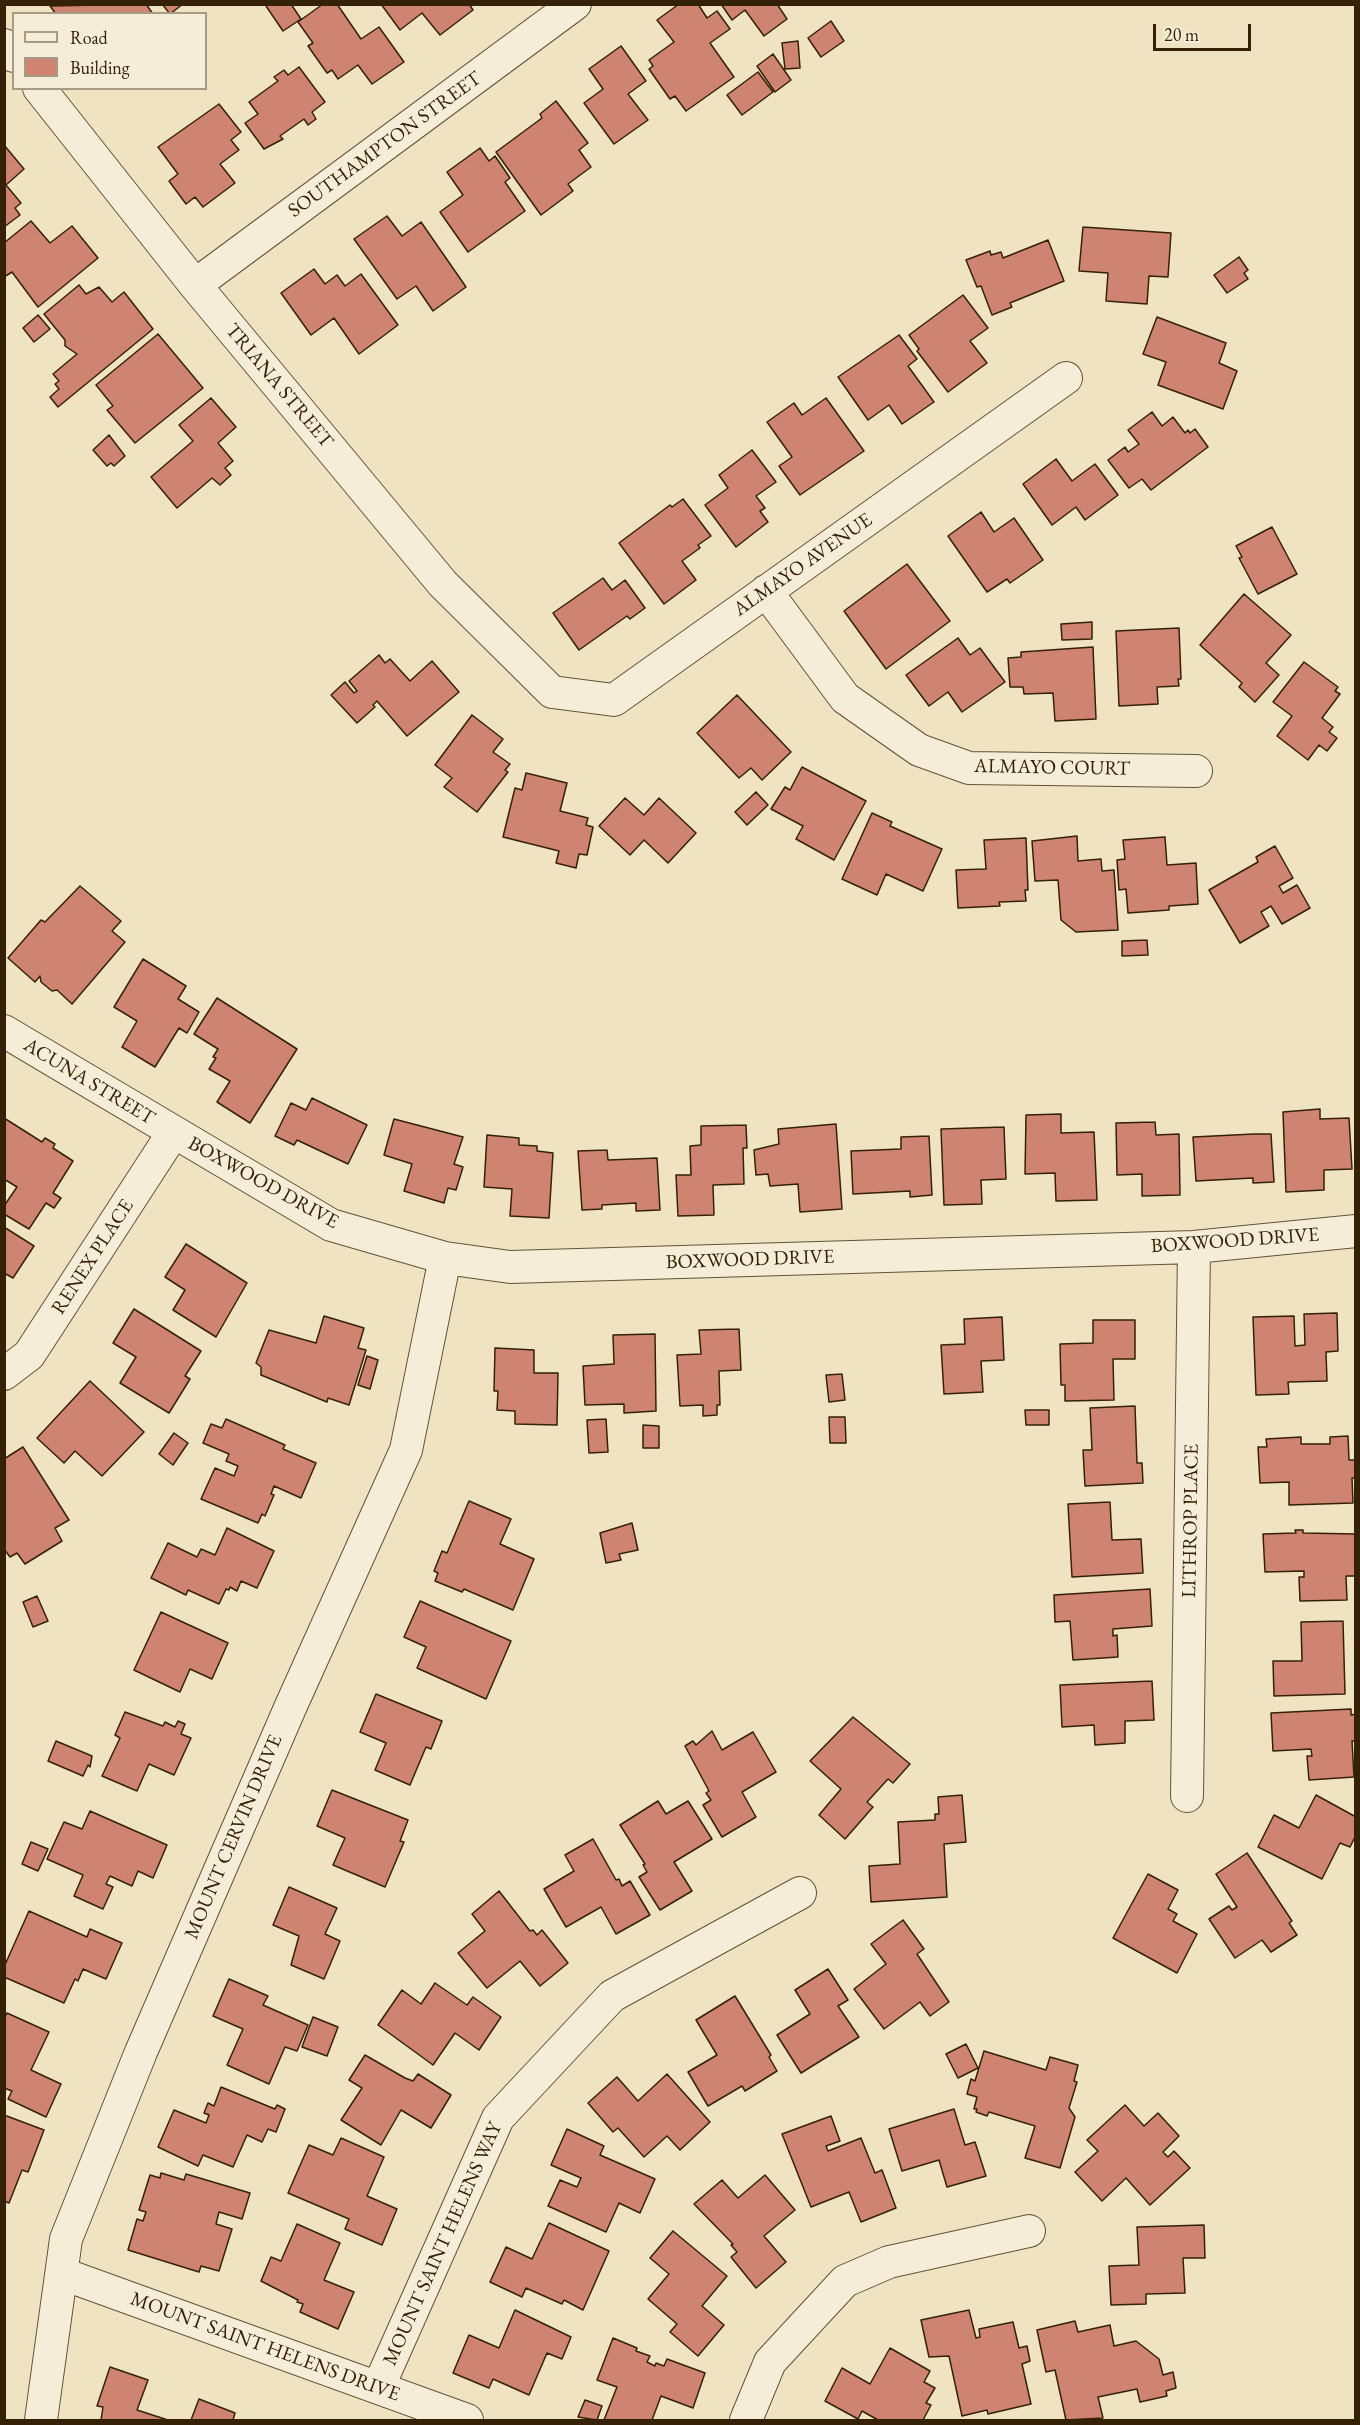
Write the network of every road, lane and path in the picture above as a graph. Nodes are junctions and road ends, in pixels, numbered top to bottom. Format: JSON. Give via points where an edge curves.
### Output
{"nodes":[{"id":1,"x":575,"y":4,"type":"edge"},
{"id":2,"x":41,"y":90,"type":"edge"},
{"id":3,"x":195,"y":285,"type":"junction"},
{"id":4,"x":1066,"y":378,"type":"dead end"},
{"id":5,"x":766,"y":591,"type":"junction"},
{"id":6,"x":533,"y":672,"type":"joint"},
{"id":7,"x":1196,"y":771,"type":"dead end"},
{"id":8,"x":4,"y":1031,"type":"edge"},
{"id":9,"x":173,"y":1133,"type":"junction"},
{"id":10,"x":1356,"y":1231,"type":"edge"},
{"id":11,"x":1194,"y":1247,"type":"junction"},
{"id":12,"x":445,"y":1258,"type":"junction"},
{"id":13,"x":4,"y":1374,"type":"edge"},
{"id":14,"x":1187,"y":1796,"type":"dead end"},
{"id":15,"x":800,"y":1893,"type":"dead end"},
{"id":16,"x":1029,"y":2231,"type":"dead end"},
{"id":17,"x":63,"y":2274,"type":"junction"},
{"id":18,"x":378,"y":2388,"type":"junction"},
{"id":19,"x":41,"y":2421,"type":"edge"},
{"id":20,"x":467,"y":2421,"type":"edge"},
{"id":21,"x":746,"y":2421,"type":"edge"}],
"edges":[{"from":1,"to":3,"type":"street","name":"SOUTHAMPTON STREET"},
{"from":2,"to":3,"type":"street","name":"TRIANA STREET"},
{"from":3,"to":6,"type":"street","name":"TRIANA STREET","via":[[443,584]]},
{"from":4,"to":5,"type":"street","name":"ALMAYO AVENUE"},
{"from":5,"to":6,"type":"street","name":"ALMAYO AVENUE","via":[[614,700],[552,692]]},
{"from":5,"to":7,"type":"street","name":"ALMAYO COURT","via":[[845,698],[919,750],[969,768]]},
{"from":8,"to":9,"type":"street","name":"ACUNA STREET"},
{"from":9,"to":12,"type":"street","name":"BOXWOOD DRIVE","via":[[331,1225]]},
{"from":9,"to":13,"type":"street","name":"RENEX PLACE","via":[[29,1355]]},
{"from":10,"to":11,"type":"street","name":"BOXWOOD DRIVE"},
{"from":11,"to":12,"type":"street","name":"BOXWOOD DRIVE","via":[[510,1267]]},
{"from":11,"to":14,"type":"street","name":"LITHROP PLACE"},
{"from":12,"to":17,"type":"street","name":"MOUNT CERVIN DRIVE","via":[[406,1450],[141,2052],[66,2239]]},
{"from":15,"to":18,"type":"street","name":"MOUNT SAINT HELENS WAY","via":[[612,1996],[498,2118]]},
{"from":16,"to":21,"type":"street","via":[[889,2262],[845,2281],[770,2362]]},
{"from":17,"to":18,"type":"street","name":"MOUNT SAINT HELENS DRIVE"},
{"from":17,"to":19,"type":"street","name":"MOUNT CERVIN DRIVE"},
{"from":18,"to":20,"type":"street","name":"MOUNT SAINT HELENS DRIVE"}]}
